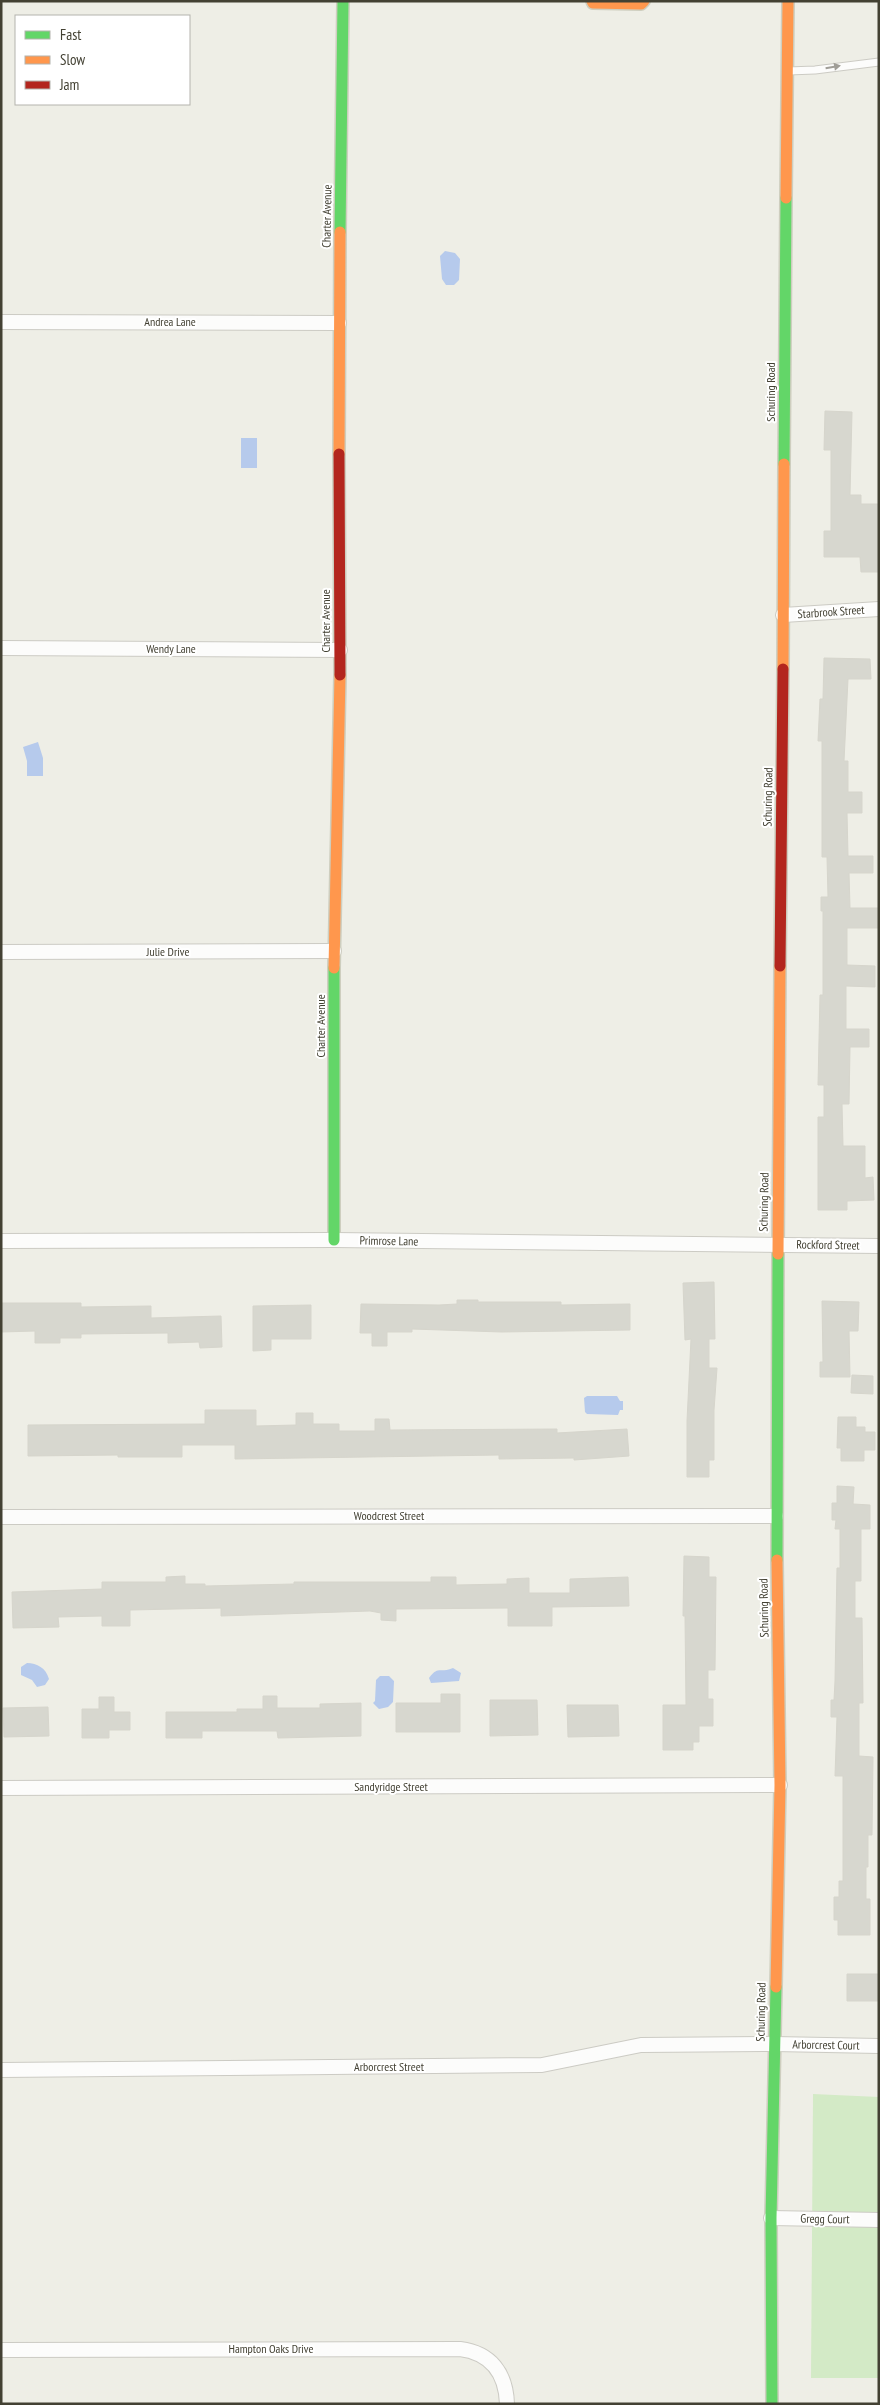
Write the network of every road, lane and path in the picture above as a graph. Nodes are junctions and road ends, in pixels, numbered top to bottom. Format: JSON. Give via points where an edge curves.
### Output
{"nodes":[{"id":1,"x":342,"y":1,"type":"edge"},
{"id":2,"x":592,"y":1,"type":"edge"},
{"id":3,"x":644,"y":1,"type":"edge"},
{"id":4,"x":788,"y":1,"type":"edge"},
{"id":5,"x":879,"y":62,"type":"edge"},
{"id":6,"x":788,"y":71,"type":"junction"},
{"id":7,"x":1,"y":322,"type":"edge"},
{"id":8,"x":339,"y":323,"type":"junction"},
{"id":9,"x":879,"y":609,"type":"edge"},
{"id":10,"x":783,"y":615,"type":"junction"},
{"id":11,"x":1,"y":648,"type":"edge"},
{"id":12,"x":340,"y":650,"type":"junction"},
{"id":13,"x":1,"y":952,"type":"edge"},
{"id":14,"x":334,"y":952,"type":"junction"},
{"id":15,"x":334,"y":1240,"type":"junction"},
{"id":16,"x":1,"y":1241,"type":"edge"},
{"id":17,"x":778,"y":1244,"type":"junction"},
{"id":18,"x":879,"y":1246,"type":"edge"},
{"id":19,"x":776,"y":1516,"type":"junction"},
{"id":20,"x":1,"y":1517,"type":"edge"},
{"id":21,"x":780,"y":1785,"type":"junction"},
{"id":22,"x":1,"y":1788,"type":"edge"},
{"id":23,"x":774,"y":2044,"type":"junction"},
{"id":24,"x":879,"y":2046,"type":"edge"},
{"id":25,"x":1,"y":2070,"type":"edge"},
{"id":26,"x":771,"y":2218,"type":"junction"},
{"id":27,"x":879,"y":2220,"type":"edge"},
{"id":28,"x":1,"y":2350,"type":"edge"},
{"id":29,"x":507,"y":2404,"type":"edge"},
{"id":30,"x":772,"y":2404,"type":"edge"}],
"edges":[{"from":1,"to":8,"type":"street","name":"Charter Avenue"},
{"from":2,"to":3,"type":"street","via":[[641,4]]},
{"from":4,"to":6,"type":"street","name":"Schuring Road"},
{"from":6,"to":5,"type":"lane","one_way":true},
{"from":6,"to":10,"type":"street","name":"Schuring Road"},
{"from":7,"to":8,"type":"street","name":"Andrea Lane"},
{"from":8,"to":12,"type":"street","name":"Charter Avenue"},
{"from":9,"to":10,"type":"street","name":"Starbrook Street"},
{"from":10,"to":17,"type":"street","name":"Schuring Road"},
{"from":11,"to":12,"type":"street","name":"Wendy Lane"},
{"from":12,"to":14,"type":"street","name":"Charter Avenue"},
{"from":13,"to":14,"type":"street","name":"Julie Drive"},
{"from":14,"to":15,"type":"street","name":"Charter Avenue"},
{"from":15,"to":16,"type":"street","name":"Primrose Lane"},
{"from":15,"to":17,"type":"street","name":"Primrose Lane"},
{"from":17,"to":18,"type":"street","name":"Rockford Street"},
{"from":17,"to":19,"type":"street","name":"Schuring Road"},
{"from":19,"to":20,"type":"street","name":"Woodcrest Street"},
{"from":19,"to":21,"type":"street","name":"Schuring Road"},
{"from":21,"to":22,"type":"street","name":"Sandyridge Street"},
{"from":21,"to":23,"type":"street","name":"Schuring Road"},
{"from":23,"to":24,"type":"street","name":"Arborcrest Court"},
{"from":23,"to":25,"type":"street","name":"Arborcrest Street","via":[[641,2045],[542,2065]]},
{"from":23,"to":26,"type":"street","name":"Schuring Road"},
{"from":26,"to":27,"type":"street","name":"Gregg Court"},
{"from":26,"to":30,"type":"street","name":"Schuring Road"},
{"from":28,"to":29,"type":"street","name":"Hampton Oaks Drive","via":[[460,2349],[475,2351],[496,2368],[504,2385]]}]}
